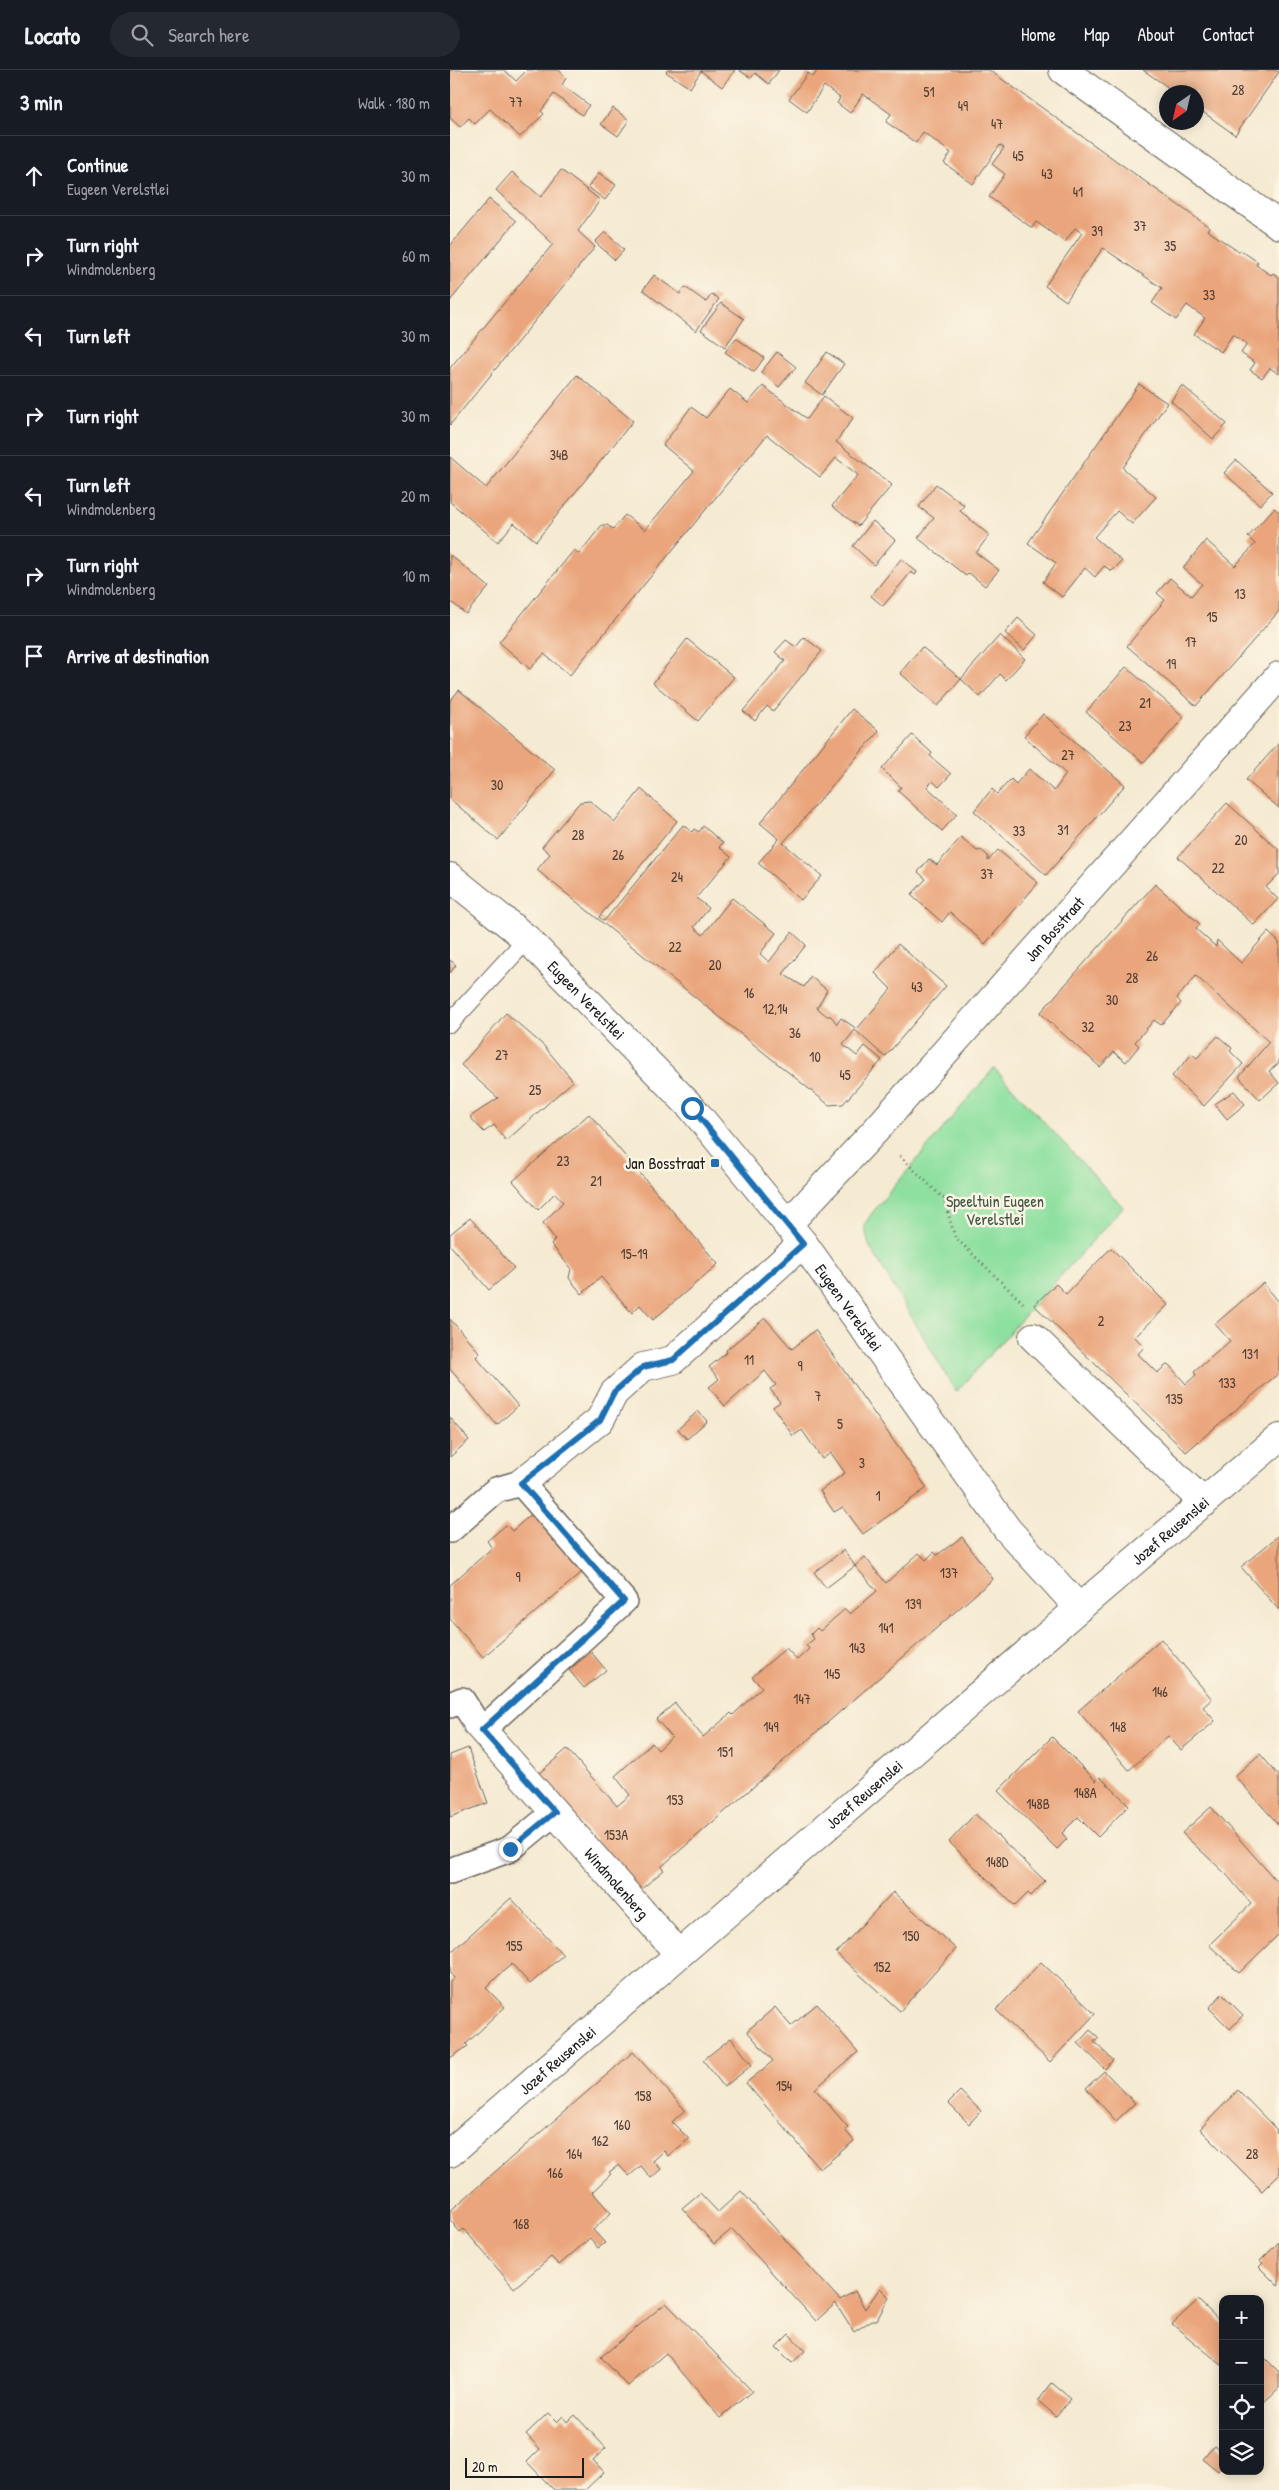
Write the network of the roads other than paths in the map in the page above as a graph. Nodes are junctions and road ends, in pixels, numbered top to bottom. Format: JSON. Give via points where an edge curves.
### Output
{"nodes":[{"id":1,"x":1063,"y":70,"type":"edge"},
{"id":2,"x":1279,"y":225,"type":"edge"},
{"id":3,"x":1279,"y":676,"type":"edge"},
{"id":4,"x":450,"y":877,"type":"edge"},
{"id":5,"x":527,"y":939,"type":"junction"},
{"id":6,"x":450,"y":1024,"type":"edge"},
{"id":7,"x":795,"y":1234,"type":"junction"},
{"id":8,"x":1033,"y":1337,"type":"road end"},
{"id":9,"x":1279,"y":1438,"type":"edge"},
{"id":10,"x":521,"y":1483,"type":"junction"},
{"id":11,"x":1204,"y":1503,"type":"junction"},
{"id":12,"x":450,"y":1530,"type":"edge"},
{"id":13,"x":1079,"y":1608,"type":"junction"},
{"id":14,"x":454,"y":1697,"type":"edge"},
{"id":15,"x":479,"y":1727,"type":"junction"},
{"id":16,"x":555,"y":1812,"type":"junction"},
{"id":17,"x":450,"y":1871,"type":"edge"},
{"id":18,"x":680,"y":1954,"type":"junction"},
{"id":19,"x":450,"y":2153,"type":"edge"}],
"edges":[{"from":1,"to":2,"type":"street"},
{"from":3,"to":7,"type":"street","name":"Jan Bosstraat","via":[[875,1131]]},
{"from":4,"to":5,"type":"street","name":"Eugeen Verelstlei"},
{"from":5,"to":6,"type":"lane"},
{"from":5,"to":7,"type":"street","name":"Eugeen Verelstlei","via":[[692,1108]]},
{"from":7,"to":10,"type":"street","via":[[673,1360],[643,1367],[614,1392],[600,1420]]},
{"from":7,"to":13,"type":"street","name":"Eugeen Verelstlei","via":[[1007,1529]]},
{"from":8,"to":11,"type":"street"},
{"from":9,"to":11,"type":"street","name":"Jozef Reusenslei"},
{"from":10,"to":12,"type":"street","via":[[496,1490]]},
{"from":10,"to":15,"type":"street","via":[[624,1601]]},
{"from":11,"to":13,"type":"street","name":"Jozef Reusenslei"},
{"from":13,"to":18,"type":"street","name":"Jozef Reusenslei"},
{"from":14,"to":15,"type":"street","name":"Windmolenberg"},
{"from":15,"to":16,"type":"street","name":"Windmolenberg"},
{"from":16,"to":17,"type":"street","via":[[510,1849]]},
{"from":16,"to":18,"type":"street","name":"Windmolenberg"},
{"from":18,"to":19,"type":"street","name":"Jozef Reusenslei"}]}
